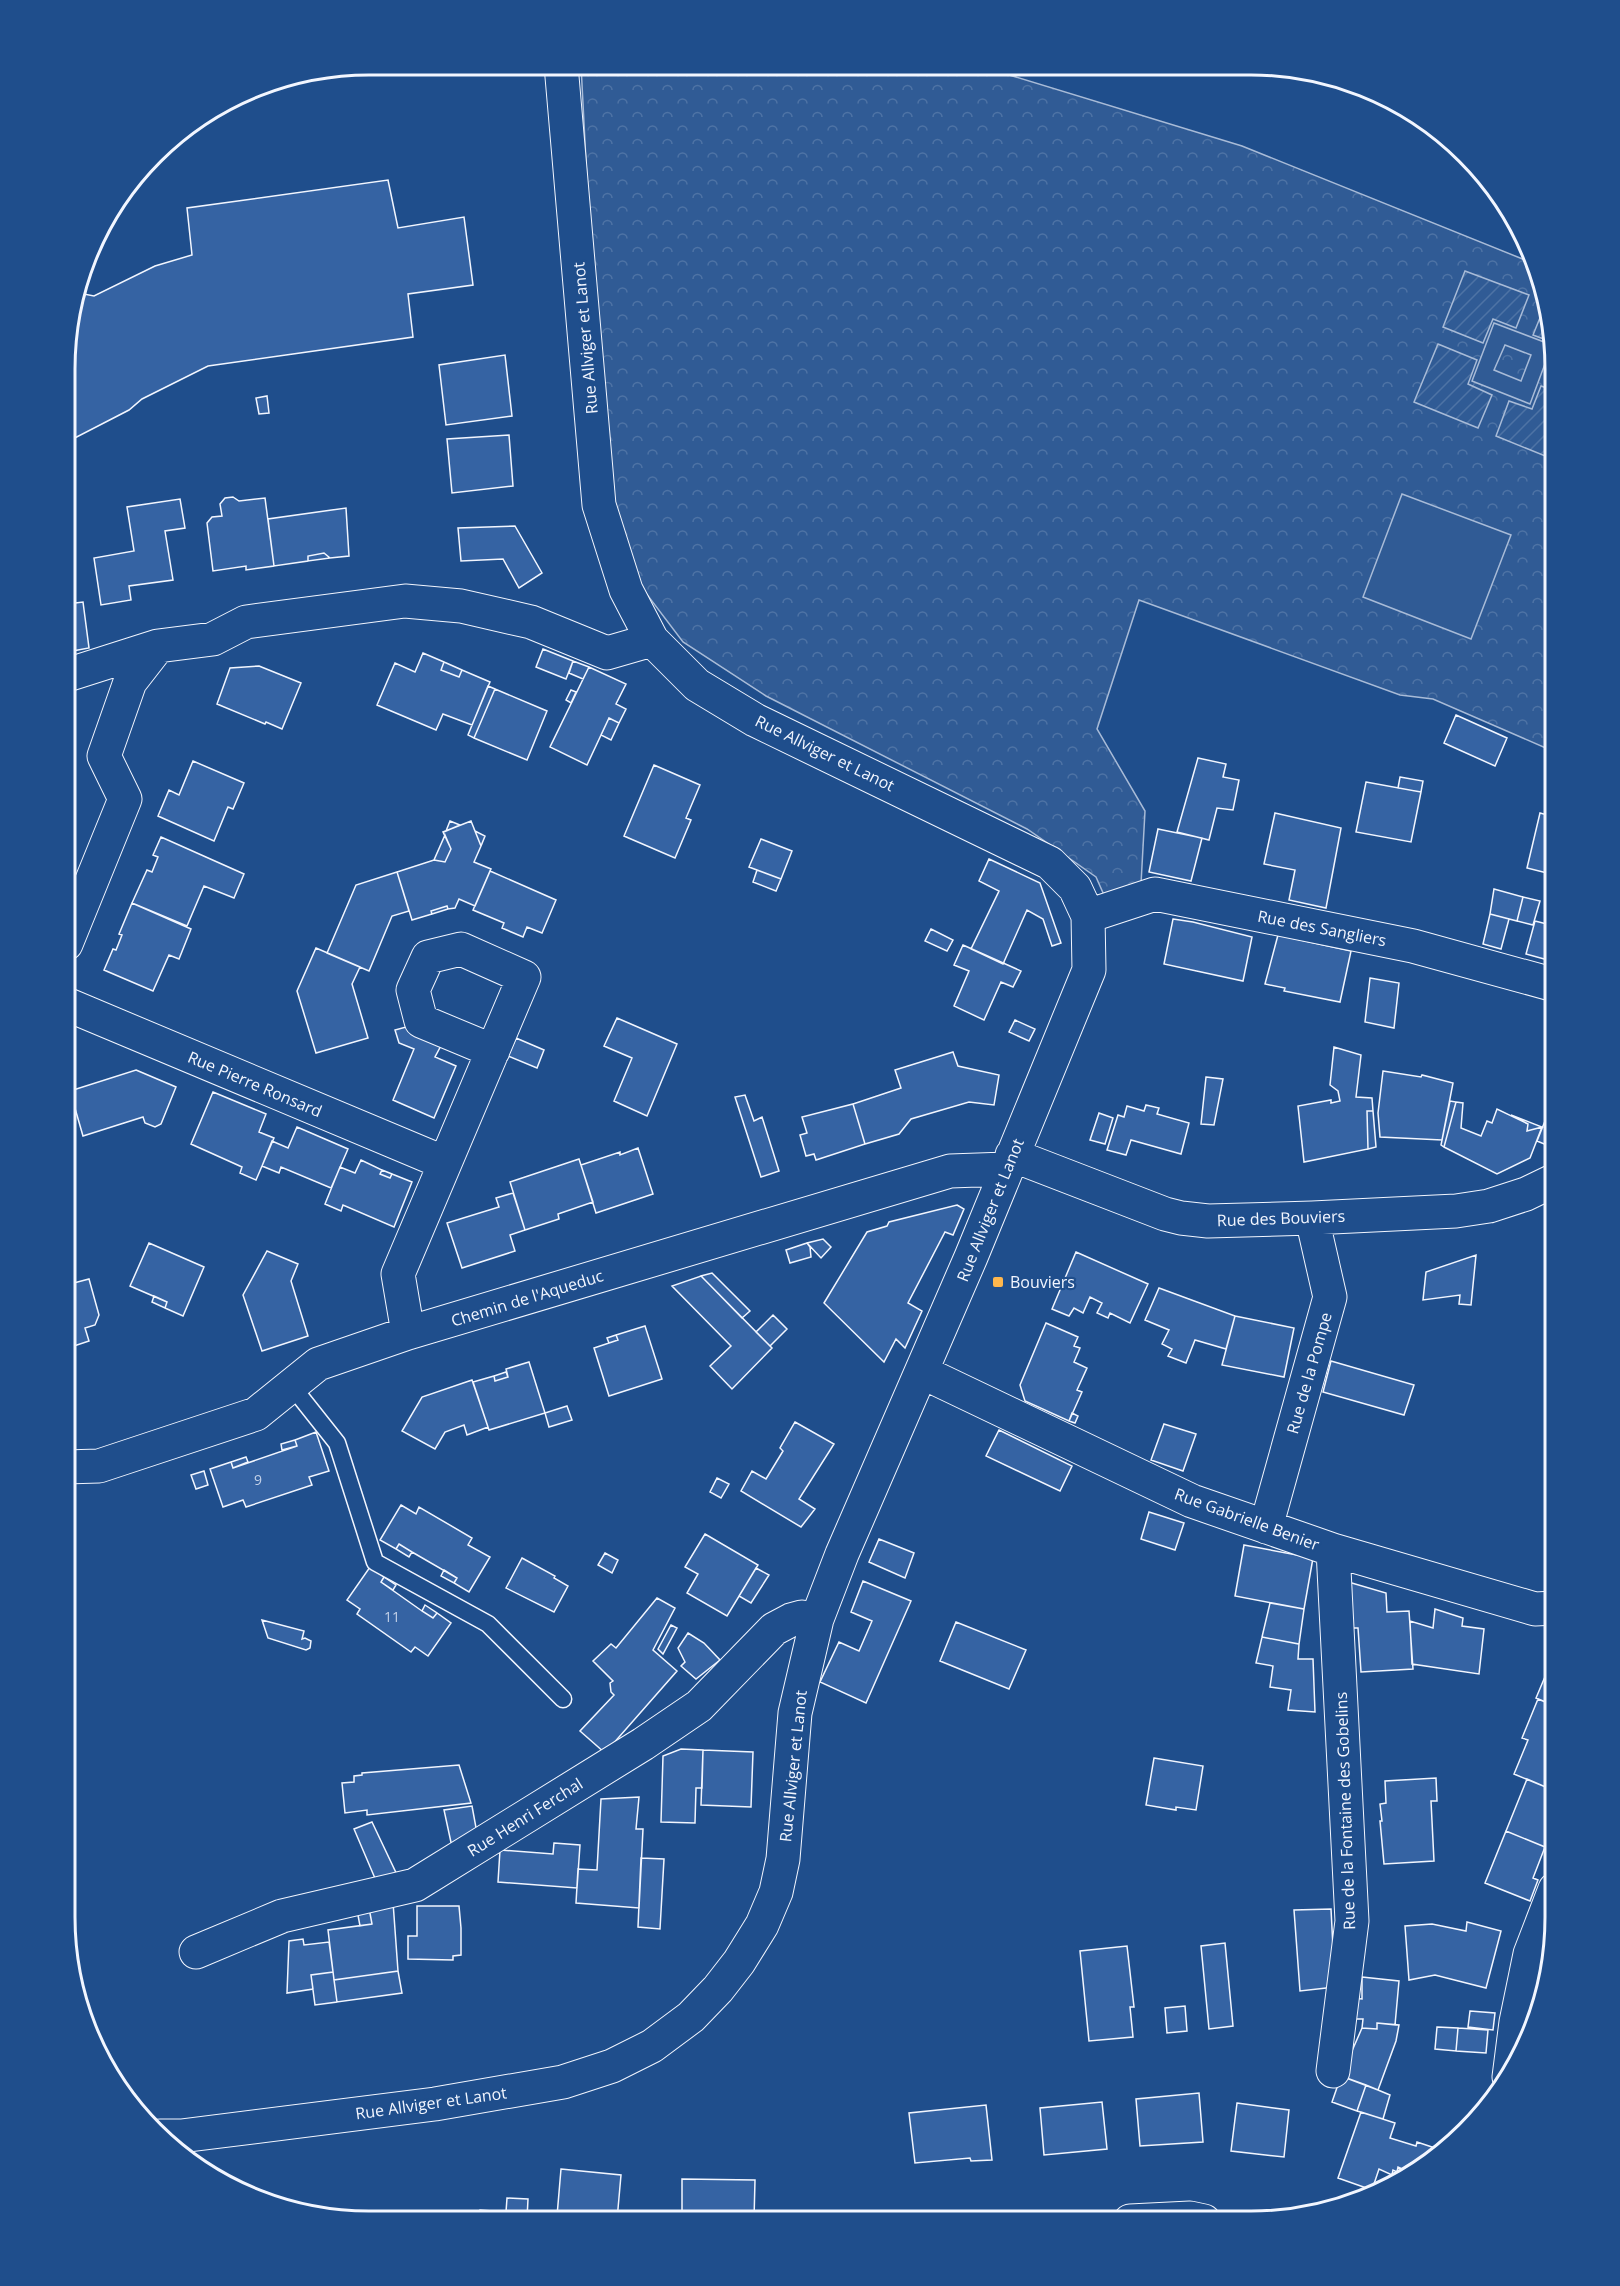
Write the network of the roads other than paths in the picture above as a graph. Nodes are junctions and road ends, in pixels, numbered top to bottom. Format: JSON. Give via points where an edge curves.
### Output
{"nodes":[{"id":1,"x":562,"y":75,"type":"edge"},
{"id":2,"x":652,"y":640,"type":"junction"},
{"id":3,"x":158,"y":646,"type":"junction"},
{"id":4,"x":75,"y":672,"type":"edge"},
{"id":5,"x":1088,"y":916,"type":"junction"},
{"id":6,"x":75,"y":922,"type":"edge"},
{"id":7,"x":1545,"y":982,"type":"edge"},
{"id":8,"x":75,"y":1008,"type":"edge"},
{"id":9,"x":493,"y":1051,"type":"dead end"},
{"id":10,"x":1009,"y":1162,"type":"junction"},
{"id":11,"x":445,"y":1163,"type":"junction"},
{"id":12,"x":1545,"y":1185,"type":"edge"},
{"id":13,"x":1312,"y":1218,"type":"junction"},
{"id":14,"x":408,"y":1334,"type":"junction"},
{"id":15,"x":922,"y":1372,"type":"junction"},
{"id":16,"x":291,"y":1385,"type":"junction"},
{"id":17,"x":75,"y":1467,"type":"edge"},
{"id":18,"x":1266,"y":1527,"type":"junction"},
{"id":19,"x":1333,"y":1550,"type":"junction"},
{"id":20,"x":1545,"y":1608,"type":"edge"},
{"id":21,"x":817,"y":1619,"type":"junction"},
{"id":22,"x":563,"y":1699,"type":"dead end"},
{"id":23,"x":1545,"y":1915,"type":"edge"},
{"id":24,"x":196,"y":1952,"type":"dead end"},
{"id":25,"x":1512,"y":2052,"type":"edge"},
{"id":26,"x":1334,"y":2071,"type":"dead end"},
{"id":27,"x":173,"y":2136,"type":"edge"}],
"edges":[{"from":1,"to":2,"type":"street","name":"Rue Allviger et Lanot","via":[[599,505],[626,590]]},
{"from":2,"to":3,"type":"street","via":[[607,654],[531,622],[461,606],[405,601],[246,622],[213,639]]},
{"from":2,"to":5,"type":"street","name":"Rue Allviger et Lanot","via":[[697,686],[755,720],[1050,863],[1075,888]]},
{"from":3,"to":4,"type":"street"},
{"from":3,"to":6,"type":"street","via":[[130,682],[104,756],[125,799]]},
{"from":5,"to":7,"type":"street","name":"Rue des Sangliers","via":[[1155,894],[1413,946]]},
{"from":5,"to":10,"type":"street","name":"Rue Allviger et Lanot","via":[[1089,970]]},
{"from":8,"to":11,"type":"street","name":"Rue Pierre Ronsard"},
{"from":9,"to":11,"type":"street"},
{"from":10,"to":13,"type":"street","name":"Rue des Bouviers","via":[[1181,1218]]},
{"from":10,"to":14,"type":"street","name":"Chemin de l'Aqueduc","via":[[950,1171]]},
{"from":10,"to":15,"type":"street","name":"Rue Allviger et Lanot"},
{"from":11,"to":14,"type":"street","via":[[398,1274]]},
{"from":12,"to":13,"type":"street","name":"Rue des Bouviers","via":[[1489,1206]]},
{"from":13,"to":18,"type":"street","name":"Rue de la Pompe","via":[[1330,1297]]},
{"from":14,"to":16,"type":"street","name":"Chemin de l'Aqueduc","via":[[318,1364]]},
{"from":15,"to":18,"type":"street","name":"Rue Gabrielle Benier","via":[[1192,1501]]},
{"from":15,"to":21,"type":"street","name":"Rue Allviger et Lanot"},
{"from":16,"to":17,"type":"street","name":"Chemin de l'Aqueduc","via":[[256,1414],[99,1466]]},
{"from":16,"to":22,"type":"lane","via":[[337,1443],[375,1562],[488,1624]]},
{"from":18,"to":19,"type":"street","name":"Rue Gabrielle Benier"},
{"from":19,"to":20,"type":"street","name":"Rue Gabrielle Benier","via":[[1535,1609]]},
{"from":19,"to":26,"type":"street","name":"Rue de la Fontaine des Gobelins","via":[[1352,1921]]},
{"from":21,"to":24,"type":"street","name":"Rue Henri Ferchal","via":[[802,1617],[774,1629],[699,1706],[415,1885],[282,1916]]},
{"from":21,"to":27,"type":"street","name":"Rue Allviger et Lanot","via":[[795,1713],[783,1859],[776,1892],[762,1925],[739,1962],[691,2017],[652,2046],[612,2066],[563,2082],[435,2104]]},
{"from":23,"to":25,"type":"street","via":[[1530,1954]]}]}
